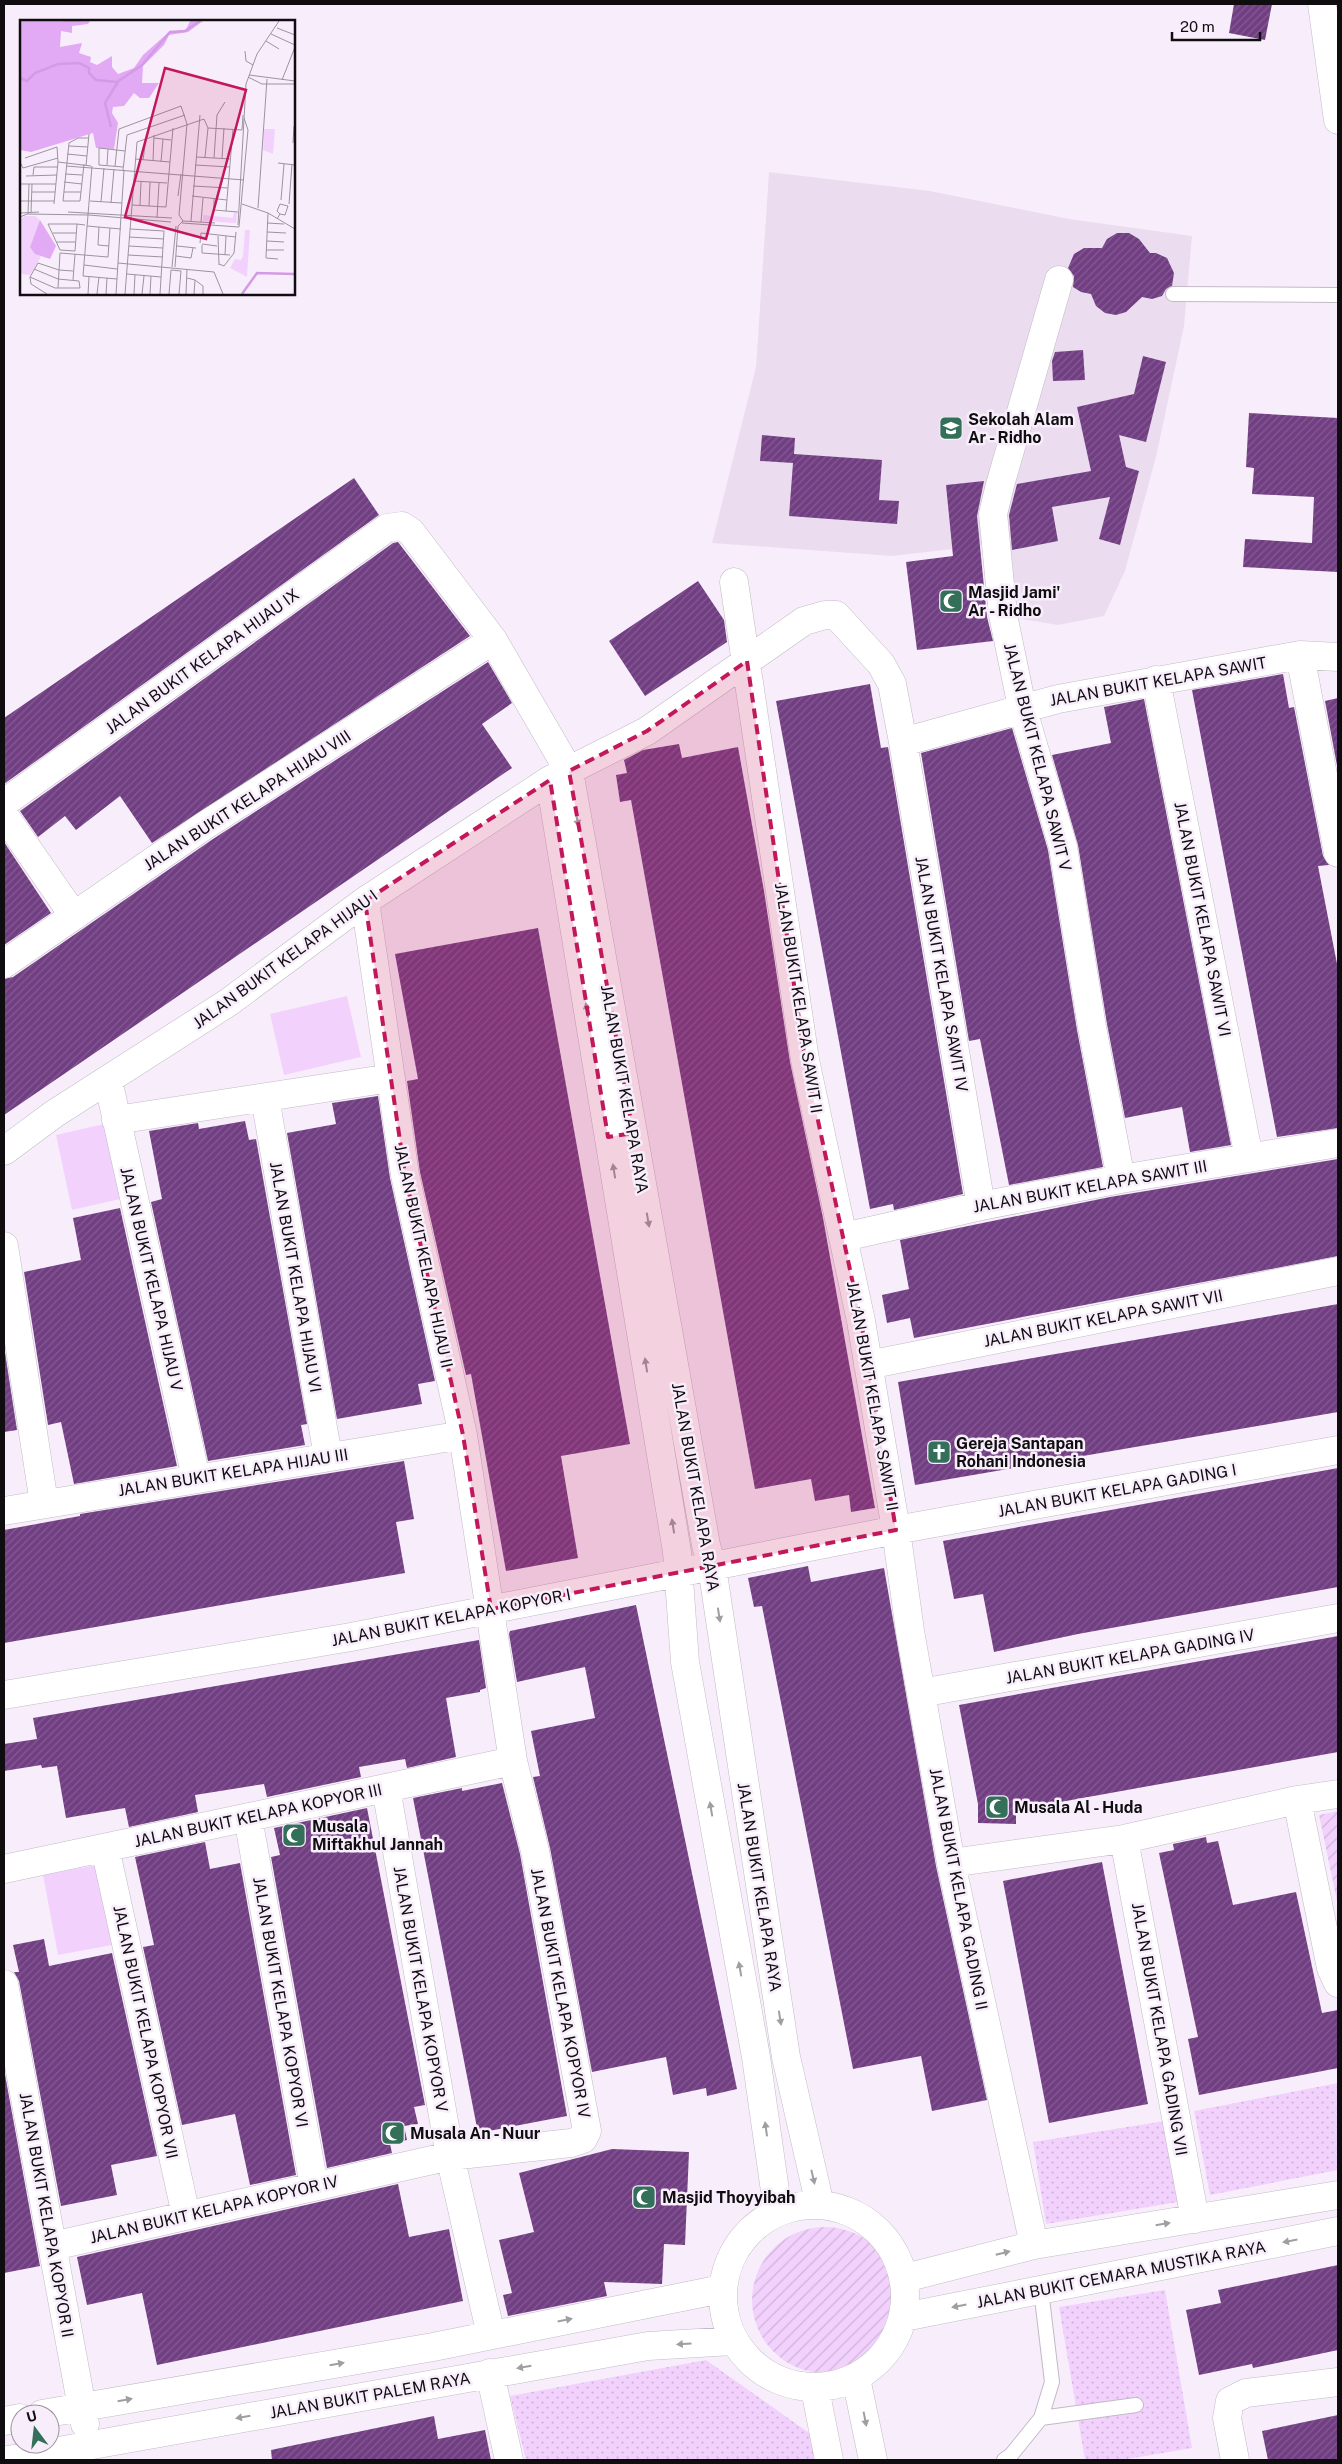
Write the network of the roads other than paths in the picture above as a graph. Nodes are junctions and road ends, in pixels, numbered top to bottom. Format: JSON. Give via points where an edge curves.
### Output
{"nodes":[{"id":1,"x":1322,"y":4,"type":"edge"},
{"id":2,"x":1338,"y":120,"type":"edge"},
{"id":3,"x":1059,"y":280,"type":"dead end"},
{"id":4,"x":1173,"y":294,"type":"dead end"},
{"id":5,"x":1338,"y":295,"type":"edge"},
{"id":6,"x":734,"y":582,"type":"dead end"},
{"id":7,"x":493,"y":640,"type":"junction"},
{"id":8,"x":1300,"y":655,"type":"junction"},
{"id":9,"x":1338,"y":657,"type":"edge"},
{"id":10,"x":747,"y":661,"type":"junction"},
{"id":11,"x":1156,"y":680,"type":"junction"},
{"id":12,"x":1022,"y":707,"type":"junction"},
{"id":13,"x":903,"y":742,"type":"junction"},
{"id":14,"x":559,"y":775,"type":"junction"},
{"id":15,"x":4,"y":803,"type":"edge"},
{"id":16,"x":4,"y":815,"type":"edge"},
{"id":17,"x":1338,"y":853,"type":"edge"},
{"id":18,"x":365,"y":901,"type":"junction"},
{"id":19,"x":74,"y":916,"type":"junction"},
{"id":20,"x":4,"y":964,"type":"edge"},
{"id":21,"x":391,"y":1078,"type":"junction"},
{"id":22,"x":108,"y":1080,"type":"junction"},
{"id":23,"x":265,"y":1098,"type":"junction"},
{"id":24,"x":116,"y":1120,"type":"junction"},
{"id":25,"x":621,"y":1135,"type":"junction"},
{"id":26,"x":1338,"y":1143,"type":"edge"},
{"id":27,"x":4,"y":1151,"type":"edge"},
{"id":28,"x":1249,"y":1158,"type":"junction"},
{"id":29,"x":1121,"y":1179,"type":"junction"},
{"id":30,"x":981,"y":1206,"type":"junction"},
{"id":31,"x":844,"y":1237,"type":"junction"},
{"id":32,"x":4,"y":1246,"type":"edge"},
{"id":33,"x":1338,"y":1271,"type":"edge"},
{"id":34,"x":868,"y":1365,"type":"junction"},
{"id":35,"x":463,"y":1435,"type":"junction"},
{"id":36,"x":1338,"y":1450,"type":"edge"},
{"id":37,"x":328,"y":1456,"type":"junction"},
{"id":38,"x":196,"y":1478,"type":"junction"},
{"id":39,"x":44,"y":1503,"type":"junction"},
{"id":40,"x":4,"y":1511,"type":"edge"},
{"id":41,"x":896,"y":1530,"type":"junction"},
{"id":42,"x":712,"y":1567,"type":"junction"},
{"id":43,"x":678,"y":1574,"type":"junction"},
{"id":44,"x":491,"y":1609,"type":"junction"},
{"id":45,"x":1338,"y":1618,"type":"edge"},
{"id":46,"x":921,"y":1693,"type":"junction"},
{"id":47,"x":4,"y":1695,"type":"edge"},
{"id":48,"x":513,"y":1761,"type":"junction"},
{"id":49,"x":386,"y":1788,"type":"junction"},
{"id":50,"x":1338,"y":1794,"type":"edge"},
{"id":51,"x":1297,"y":1800,"type":"junction"},
{"id":52,"x":248,"y":1818,"type":"junction"},
{"id":53,"x":1124,"y":1839,"type":"junction"},
{"id":54,"x":105,"y":1848,"type":"junction"},
{"id":55,"x":951,"y":1863,"type":"junction"},
{"id":56,"x":4,"y":1869,"type":"edge"},
{"id":57,"x":1338,"y":1983,"type":"edge"},
{"id":58,"x":4,"y":1984,"type":"edge"},
{"id":59,"x":450,"y":2156,"type":"junction"},
{"id":60,"x":314,"y":2186,"type":"junction"},
{"id":61,"x":1338,"y":2195,"type":"edge"},
{"id":62,"x":820,"y":2205,"type":"junction"},
{"id":63,"x":778,"y":2212,"type":"junction"},
{"id":64,"x":186,"y":2215,"type":"junction"},
{"id":65,"x":1195,"y":2219,"type":"junction"},
{"id":66,"x":1338,"y":2231,"type":"edge"},
{"id":67,"x":53,"y":2246,"type":"junction"},
{"id":68,"x":1034,"y":2246,"type":"junction"},
{"id":69,"x":905,"y":2278,"type":"junction"},
{"id":70,"x":722,"y":2289,"type":"junction"},
{"id":71,"x":1041,"y":2290,"type":"junction"},
{"id":72,"x":904,"y":2317,"type":"junction"},
{"id":73,"x":491,"y":2335,"type":"junction"},
{"id":74,"x":733,"y":2341,"type":"junction"},
{"id":75,"x":300,"y":2370,"type":"junction"},
{"id":76,"x":490,"y":2373,"type":"junction"},
{"id":77,"x":856,"y":2378,"type":"junction"},
{"id":78,"x":1338,"y":2382,"type":"edge"},
{"id":79,"x":816,"y":2389,"type":"junction"},
{"id":80,"x":1136,"y":2405,"type":"dead end"},
{"id":81,"x":305,"y":2406,"type":"junction"},
{"id":82,"x":82,"y":2407,"type":"junction"},
{"id":83,"x":60,"y":2411,"type":"edge"},
{"id":84,"x":1041,"y":2418,"type":"junction"},
{"id":85,"x":90,"y":2453,"type":"edge"},
{"id":86,"x":8,"y":2460,"type":"edge"},
{"id":87,"x":509,"y":2460,"type":"edge"},
{"id":88,"x":828,"y":2460,"type":"edge"},
{"id":89,"x":873,"y":2460,"type":"edge"},
{"id":90,"x":1004,"y":2460,"type":"edge"},
{"id":91,"x":1235,"y":2460,"type":"edge"}],
"edges":[{"from":1,"to":2,"type":"street"},
{"from":3,"to":12,"type":"street","name":"JALAN BUKIT KELAPA SAWIT V","via":[[993,514],[1003,615]]},
{"from":4,"to":5,"type":"lane"},
{"from":6,"to":10,"type":"street","name":"JALAN BUKIT KELAPA SAWIT II"},
{"from":7,"to":14,"type":"street"},
{"from":7,"to":15,"type":"street","name":"JALAN BUKIT KELAPA HIJAU IX","via":[[410,532],[402,526],[387,528]]},
{"from":7,"to":19,"type":"street","name":"JALAN BUKIT KELAPA HIJAU VIII","via":[[204,826]]},
{"from":8,"to":9,"type":"street","name":"JALAN BUKIT KELAPA SAWIT"},
{"from":8,"to":11,"type":"street","name":"JALAN BUKIT KELAPA SAWIT"},
{"from":8,"to":17,"type":"street"},
{"from":10,"to":13,"type":"street","via":[[804,621],[836,615],[881,664],[892,684]]},
{"from":10,"to":14,"type":"street","via":[[647,731]]},
{"from":10,"to":31,"type":"street","name":"JALAN BUKIT KELAPA SAWIT II","via":[[806,1060]]},
{"from":11,"to":12,"type":"street","name":"JALAN BUKIT KELAPA SAWIT"},
{"from":11,"to":28,"type":"street","name":"JALAN BUKIT KELAPA SAWIT VI"},
{"from":12,"to":13,"type":"street","name":"JALAN BUKIT KELAPA SAWIT"},
{"from":12,"to":29,"type":"street","name":"JALAN BUKIT KELAPA SAWIT V","via":[[1063,847],[1092,1028]]},
{"from":13,"to":30,"type":"street","name":"JALAN BUKIT KELAPA SAWIT IV"},
{"from":14,"to":18,"type":"street","name":"JALAN BUKIT KELAPA HIJAU I"},
{"from":14,"to":25,"type":"street","name":"JALAN BUKIT KELAPA RAYA"},
{"from":16,"to":19,"type":"street"},
{"from":18,"to":21,"type":"street","name":"JALAN BUKIT KELAPA HIJAU II"},
{"from":18,"to":22,"type":"street","name":"JALAN BUKIT KELAPA HIJAU I","via":[[230,1002]]},
{"from":19,"to":20,"type":"street","name":"JALAN BUKIT KELAPA HIJAU VIII"},
{"from":21,"to":23,"type":"street"},
{"from":21,"to":35,"type":"street","name":"JALAN BUKIT KELAPA HIJAU II","via":[[405,1175]]},
{"from":22,"to":24,"type":"street","name":"JALAN BUKIT KELAPA HIJAU V"},
{"from":22,"to":27,"type":"street","name":"JALAN BUKIT KELAPA HIJAU I"},
{"from":23,"to":24,"type":"street"},
{"from":23,"to":37,"type":"street","name":"JALAN BUKIT KELAPA HIJAU VI"},
{"from":24,"to":38,"type":"street","name":"JALAN BUKIT KELAPA HIJAU V"},
{"from":25,"to":42,"type":"street","name":"JALAN BUKIT KELAPA RAYA","one_way":true},
{"from":43,"to":25,"type":"street","name":"JALAN BUKIT KELAPA RAYA","one_way":true},
{"from":26,"to":28,"type":"street","name":"JALAN BUKIT KELAPA SAWIT III"},
{"from":28,"to":29,"type":"street","name":"JALAN BUKIT KELAPA SAWIT III"},
{"from":29,"to":30,"type":"street","name":"JALAN BUKIT KELAPA SAWIT III"},
{"from":30,"to":31,"type":"street","name":"JALAN BUKIT KELAPA SAWIT III"},
{"from":31,"to":34,"type":"street","name":"JALAN BUKIT KELAPA SAWIT II"},
{"from":32,"to":39,"type":"street"},
{"from":33,"to":34,"type":"street","name":"JALAN BUKIT KELAPA SAWIT VII"},
{"from":34,"to":41,"type":"street","name":"JALAN BUKIT KELAPA SAWIT II"},
{"from":35,"to":37,"type":"street","name":"JALAN BUKIT KELAPA HIJAU III"},
{"from":35,"to":44,"type":"street","name":"JALAN BUKIT KELAPA HIJAU II"},
{"from":36,"to":41,"type":"street","name":"JALAN BUKIT KELAPA GADING I"},
{"from":37,"to":38,"type":"street","name":"JALAN BUKIT KELAPA HIJAU III"},
{"from":38,"to":39,"type":"street","name":"JALAN BUKIT KELAPA HIJAU III"},
{"from":39,"to":40,"type":"street","name":"JALAN BUKIT KELAPA HIJAU III"},
{"from":41,"to":42,"type":"street","name":"JALAN BUKIT KELAPA KOPYOR I"},
{"from":41,"to":46,"type":"street","name":"JALAN BUKIT KELAPA GADING II"},
{"from":42,"to":43,"type":"street","name":"JALAN BUKIT KELAPA KOPYOR I"},
{"from":42,"to":62,"type":"street","name":"JALAN BUKIT KELAPA RAYA","one_way":true,"via":[[786,2057]]},
{"from":43,"to":44,"type":"street","name":"JALAN BUKIT KELAPA KOPYOR I"},
{"from":63,"to":43,"type":"street","name":"JALAN BUKIT KELAPA RAYA","one_way":true,"via":[[756,2057],[685,1662]]},
{"from":44,"to":47,"type":"street","name":"JALAN BUKIT KELAPA KOPYOR I","via":[[351,1637]]},
{"from":44,"to":48,"type":"street","name":"JALAN BUKIT KELAPA KOPYOR IV"},
{"from":45,"to":46,"type":"street","name":"JALAN BUKIT KELAPA GADING IV"},
{"from":46,"to":55,"type":"street","name":"JALAN BUKIT KELAPA GADING II"},
{"from":48,"to":49,"type":"street","name":"JALAN BUKIT KELAPA KOPYOR III"},
{"from":48,"to":59,"type":"street","name":"JALAN BUKIT KELAPA KOPYOR IV","via":[[534,1851],[587,2131],[583,2139],[571,2143]]},
{"from":49,"to":52,"type":"street","name":"JALAN BUKIT KELAPA KOPYOR III"},
{"from":49,"to":59,"type":"street","name":"JALAN BUKIT KELAPA KOPYOR V"},
{"from":50,"to":51,"type":"street"},
{"from":51,"to":53,"type":"street"},
{"from":51,"to":57,"type":"street","via":[[1331,1968]]},
{"from":52,"to":54,"type":"street","name":"JALAN BUKIT KELAPA KOPYOR III"},
{"from":52,"to":60,"type":"street","name":"JALAN BUKIT KELAPA KOPYOR VI"},
{"from":53,"to":55,"type":"street"},
{"from":53,"to":65,"type":"street","name":"JALAN BUKIT KELAPA GADING VII"},
{"from":54,"to":56,"type":"street","name":"JALAN BUKIT KELAPA KOPYOR III"},
{"from":54,"to":64,"type":"street","name":"JALAN BUKIT KELAPA KOPYOR VII"},
{"from":55,"to":68,"type":"street","name":"JALAN BUKIT KELAPA GADING II"},
{"from":58,"to":67,"type":"street","name":"JALAN BUKIT KELAPA KOPYOR II"},
{"from":59,"to":60,"type":"street","name":"JALAN BUKIT KELAPA KOPYOR IV"},
{"from":59,"to":73,"type":"street","name":"JALAN BUKIT KELAPA KOPYOR V"},
{"from":60,"to":64,"type":"street","name":"JALAN BUKIT KELAPA KOPYOR IV"},
{"from":61,"to":65,"type":"street"},
{"from":62,"to":63,"type":"street"},
{"from":62,"to":69,"type":"street","via":[[858,2215],[889,2241]]},
{"from":63,"to":70,"type":"street","via":[[739,2243]]},
{"from":64,"to":67,"type":"street","name":"JALAN BUKIT KELAPA KOPYOR IV"},
{"from":68,"to":65,"type":"street","one_way":true},
{"from":66,"to":71,"type":"street","name":"JALAN BUKIT CEMARA MUSTIKA RAYA","one_way":true},
{"from":67,"to":82,"type":"street","name":"JALAN BUKIT KELAPA KOPYOR II"},
{"from":69,"to":68,"type":"street","one_way":true},
{"from":69,"to":72,"type":"street"},
{"from":73,"to":70,"type":"street","one_way":true},
{"from":70,"to":74,"type":"street","via":[[724,2316]]},
{"from":71,"to":72,"type":"street","name":"JALAN BUKIT CEMARA MUSTIKA RAYA","one_way":true},
{"from":71,"to":84,"type":"lane","via":[[1052,2382]]},
{"from":72,"to":77,"type":"street","via":[[887,2353]]},
{"from":75,"to":73,"type":"street","one_way":true},
{"from":74,"to":76,"type":"street","name":"JALAN BUKIT PALEM RAYA","one_way":true,"via":[[648,2346]]},
{"from":74,"to":79,"type":"street","via":[[768,2376]]},
{"from":75,"to":81,"type":"street"},
{"from":82,"to":75,"type":"street","one_way":true},
{"from":76,"to":81,"type":"street","name":"JALAN BUKIT PALEM RAYA"},
{"from":76,"to":87,"type":"street"},
{"from":77,"to":79,"type":"street"},
{"from":77,"to":89,"type":"street","one_way":true},
{"from":78,"to":91,"type":"street","via":[[1246,2393],[1230,2401],[1227,2418]]},
{"from":79,"to":88,"type":"street"},
{"from":80,"to":84,"type":"lane"},
{"from":81,"to":85,"type":"street","name":"JALAN BUKIT PALEM RAYA","one_way":true},
{"from":82,"to":83,"type":"street"},
{"from":82,"to":85,"type":"street","name":"JALAN BUKIT KELAPA KOPYOR II"},
{"from":84,"to":90,"type":"lane"},
{"from":85,"to":86,"type":"street","name":"JALAN BUKIT PALEM RAYA"}]}
